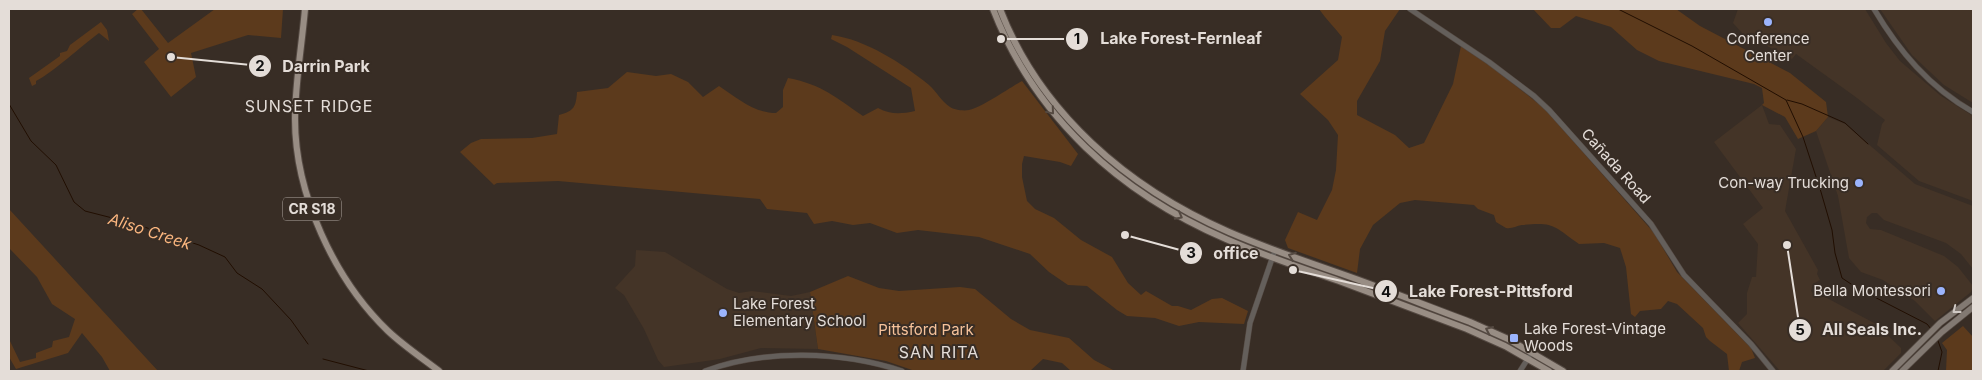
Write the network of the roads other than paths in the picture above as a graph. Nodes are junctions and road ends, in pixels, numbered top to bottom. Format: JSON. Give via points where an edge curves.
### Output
{"nodes":[{"id":1,"x":305,"y":9,"type":"edge"},
{"id":2,"x":993,"y":9,"type":"edge"},
{"id":3,"x":1000,"y":9,"type":"edge"},
{"id":4,"x":1410,"y":9,"type":"edge"},
{"id":5,"x":1874,"y":9,"type":"edge"},
{"id":6,"x":1973,"y":112,"type":"edge"},
{"id":7,"x":1275,"y":250,"type":"junction"},
{"id":8,"x":1273,"y":258,"type":"junction"},
{"id":9,"x":1973,"y":298,"type":"edge"},
{"id":10,"x":1973,"y":308,"type":"edge"},
{"id":11,"x":1532,"y":352,"type":"junction"},
{"id":12,"x":1528,"y":359,"type":"junction"},
{"id":13,"x":439,"y":371,"type":"edge"},
{"id":14,"x":705,"y":371,"type":"edge"},
{"id":15,"x":902,"y":371,"type":"edge"},
{"id":16,"x":1243,"y":371,"type":"edge"},
{"id":17,"x":1520,"y":371,"type":"edge"},
{"id":18,"x":1549,"y":371,"type":"edge"},
{"id":19,"x":1563,"y":371,"type":"edge"},
{"id":20,"x":1773,"y":371,"type":"edge"},
{"id":21,"x":1892,"y":371,"type":"edge"},
{"id":22,"x":1902,"y":371,"type":"edge"}],
"edges":[{"from":1,"to":13,"type":"main road","number":"CR S18","via":[[295,117],[306,194],[328,247],[364,304],[388,330]]},
{"from":2,"to":8,"type":"main road","one_way":true,"via":[[1015,58],[1044,103],[1117,176],[1176,215]]},
{"from":3,"to":7,"type":"main road","via":[[1018,52],[1036,79],[1062,113],[1102,153],[1141,185],[1179,208]]},
{"from":4,"to":20,"type":"street","name":"Cañada Road","via":[[1489,62],[1549,110],[1651,224],[1684,275]]},
{"from":5,"to":6,"type":"street","via":[[1891,37],[1916,67],[1946,94]]},
{"from":7,"to":8,"type":"street"},
{"from":11,"to":7,"type":"main road","one_way":true,"via":[[1470,322]]},
{"from":8,"to":12,"type":"main road","via":[[1467,329]]},
{"from":8,"to":16,"type":"street","via":[[1250,323]]},
{"from":9,"to":21,"type":"main road","one_way":true,"via":[[1940,323]]},
{"from":10,"to":22,"type":"main road"},
{"from":11,"to":12,"type":"street"},
{"from":11,"to":19,"type":"main road"},
{"from":12,"to":17,"type":"street"},
{"from":12,"to":18,"type":"main road"},
{"from":14,"to":15,"type":"street","via":[[750,358],[795,356],[854,360]]}]}
